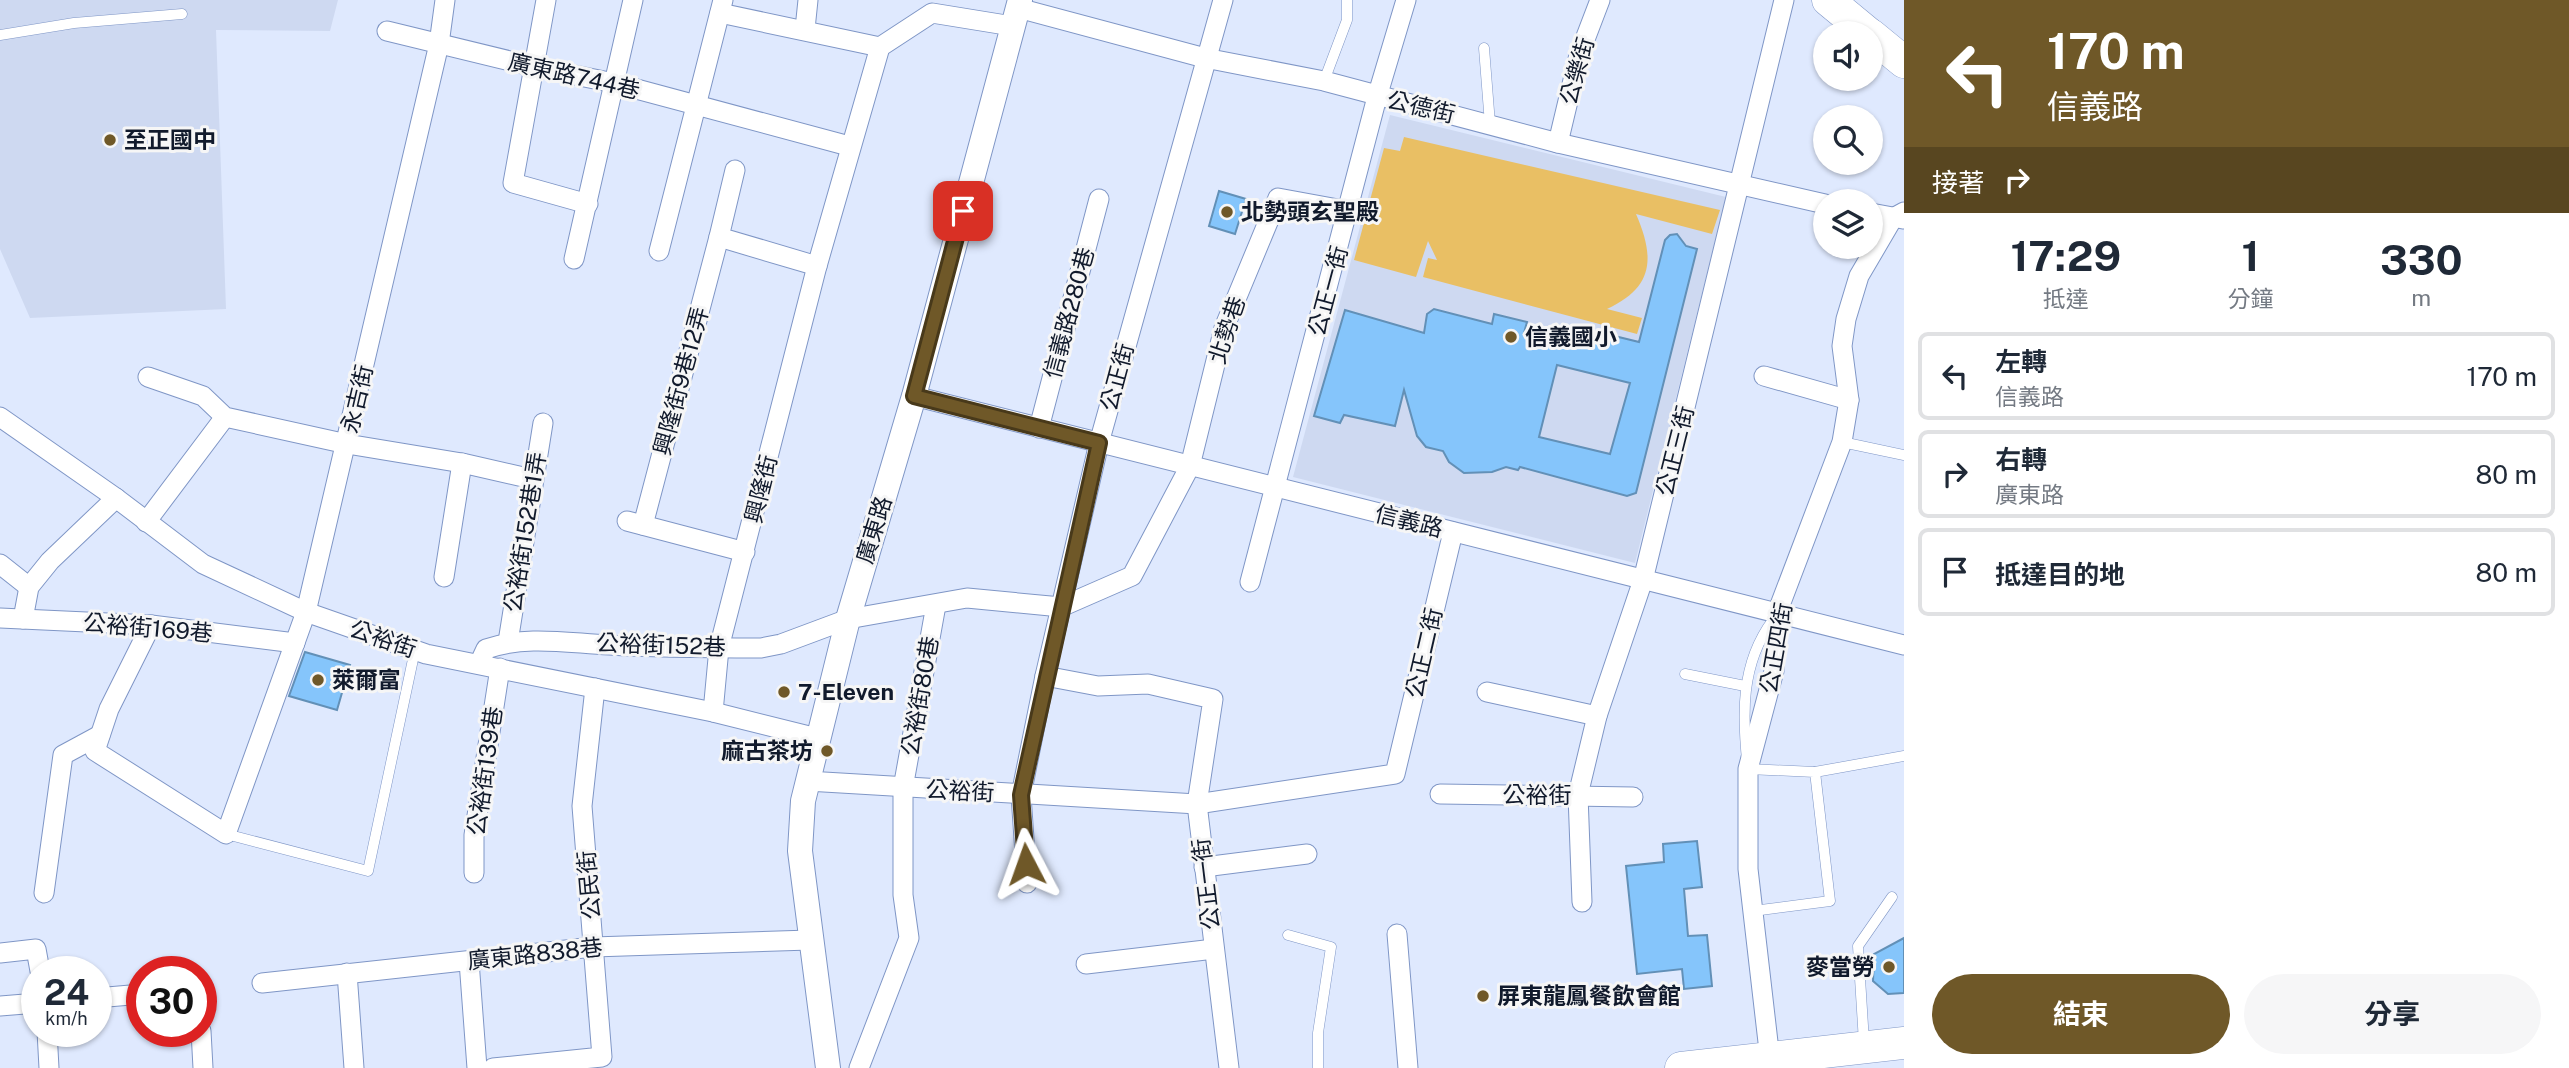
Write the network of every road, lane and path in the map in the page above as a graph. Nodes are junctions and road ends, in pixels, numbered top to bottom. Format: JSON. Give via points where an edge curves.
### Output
{"nodes":[{"id":1,"x":445,"y":0,"type":"edge"},
{"id":2,"x":546,"y":0,"type":"edge"},
{"id":3,"x":632,"y":0,"type":"edge"},
{"id":4,"x":808,"y":0,"type":"edge"},
{"id":5,"x":1223,"y":0,"type":"edge"},
{"id":6,"x":1347,"y":0,"type":"edge"},
{"id":7,"x":1406,"y":0,"type":"edge"},
{"id":8,"x":1600,"y":0,"type":"edge"},
{"id":9,"x":1784,"y":0,"type":"edge"},
{"id":10,"x":1828,"y":0,"type":"edge"},
{"id":11,"x":722,"y":7,"type":"edge"},
{"id":12,"x":1017,"y":11,"type":"edge"},
{"id":13,"x":182,"y":15,"type":"dead end"},
{"id":14,"x":1854,"y":21,"type":"edge"},
{"id":15,"x":805,"y":29,"type":"junction"},
{"id":16,"x":387,"y":31,"type":"dead end"},
{"id":17,"x":0,"y":35,"type":"edge"},
{"id":18,"x":439,"y":44,"type":"junction"},
{"id":19,"x":1883,"y":45,"type":"edge"},
{"id":20,"x":880,"y":47,"type":"junction"},
{"id":21,"x":1484,"y":48,"type":"dead end"},
{"id":22,"x":1205,"y":58,"type":"junction"},
{"id":23,"x":1904,"y":62,"type":"edge"},
{"id":24,"x":535,"y":67,"type":"junction"},
{"id":25,"x":1324,"y":81,"type":"junction"},
{"id":26,"x":614,"y":83,"type":"junction"},
{"id":27,"x":1377,"y":97,"type":"junction"},
{"id":28,"x":698,"y":107,"type":"junction"},
{"id":29,"x":1490,"y":124,"type":"junction"},
{"id":30,"x":1558,"y":143,"type":"junction"},
{"id":31,"x":849,"y":146,"type":"junction"},
{"id":32,"x":735,"y":170,"type":"dead end"},
{"id":33,"x":1741,"y":186,"type":"junction"},
{"id":34,"x":1099,"y":199,"type":"dead end"},
{"id":35,"x":1813,"y":201,"type":"edge"},
{"id":36,"x":588,"y":204,"type":"junction"},
{"id":37,"x":1349,"y":211,"type":"junction"},
{"id":38,"x":1900,"y":216,"type":"edge"},
{"id":39,"x":719,"y":237,"type":"junction"},
{"id":40,"x":659,"y":251,"type":"dead end"},
{"id":41,"x":574,"y":259,"type":"dead end"},
{"id":42,"x":817,"y":266,"type":"junction"},
{"id":43,"x":1763,"y":376,"type":"dead end"},
{"id":44,"x":148,"y":377,"type":"dead end"},
{"id":45,"x":914,"y":396,"type":"junction"},
{"id":46,"x":1849,"y":400,"type":"junction"},
{"id":47,"x":0,"y":417,"type":"edge"},
{"id":48,"x":225,"y":417,"type":"junction"},
{"id":49,"x":543,"y":423,"type":"dead end"},
{"id":50,"x":1039,"y":428,"type":"junction"},
{"id":51,"x":1842,"y":442,"type":"junction"},
{"id":52,"x":1099,"y":443,"type":"junction"},
{"id":53,"x":347,"y":444,"type":"junction"},
{"id":54,"x":1904,"y":455,"type":"edge"},
{"id":55,"x":462,"y":463,"type":"junction"},
{"id":56,"x":1189,"y":466,"type":"junction"},
{"id":57,"x":532,"y":479,"type":"junction"},
{"id":58,"x":1277,"y":487,"type":"junction"},
{"id":59,"x":116,"y":498,"type":"junction"},
{"id":60,"x":146,"y":522,"type":"junction"},
{"id":61,"x":1453,"y":532,"type":"junction"},
{"id":62,"x":745,"y":552,"type":"junction"},
{"id":63,"x":0,"y":564,"type":"edge"},
{"id":64,"x":444,"y":577,"type":"dead end"},
{"id":65,"x":1643,"y":580,"type":"junction"},
{"id":66,"x":1250,"y":582,"type":"dead end"},
{"id":67,"x":29,"y":587,"type":"junction"},
{"id":68,"x":936,"y":605,"type":"junction"},
{"id":69,"x":1061,"y":607,"type":"junction"},
{"id":70,"x":306,"y":612,"type":"junction"},
{"id":71,"x":1777,"y":613,"type":"junction"},
{"id":72,"x":0,"y":618,"type":"edge"},
{"id":73,"x":23,"y":619,"type":"junction"},
{"id":74,"x":848,"y":619,"type":"junction"},
{"id":75,"x":152,"y":625,"type":"junction"},
{"id":76,"x":508,"y":642,"type":"junction"},
{"id":77,"x":295,"y":643,"type":"junction"},
{"id":78,"x":1904,"y":645,"type":"edge"},
{"id":79,"x":719,"y":648,"type":"junction"},
{"id":80,"x":415,"y":650,"type":"junction"},
{"id":81,"x":479,"y":664,"type":"junction"},
{"id":82,"x":500,"y":668,"type":"junction"},
{"id":83,"x":1685,"y":674,"type":"dead end"},
{"id":84,"x":1045,"y":676,"type":"junction"},
{"id":85,"x":1745,"y":686,"type":"junction"},
{"id":86,"x":595,"y":688,"type":"junction"},
{"id":87,"x":1488,"y":692,"type":"dead end"},
{"id":88,"x":713,"y":712,"type":"junction"},
{"id":89,"x":1597,"y":716,"type":"junction"},
{"id":90,"x":100,"y":735,"type":"junction"},
{"id":91,"x":817,"y":738,"type":"junction"},
{"id":92,"x":1904,"y":756,"type":"edge"},
{"id":93,"x":1748,"y":768,"type":"junction"},
{"id":94,"x":1815,"y":772,"type":"junction"},
{"id":95,"x":1395,"y":774,"type":"joint"},
{"id":96,"x":807,"y":781,"type":"junction"},
{"id":97,"x":903,"y":788,"type":"junction"},
{"id":98,"x":1440,"y":794,"type":"dead end"},
{"id":99,"x":1021,"y":795,"type":"junction"},
{"id":100,"x":1578,"y":795,"type":"junction"},
{"id":101,"x":1633,"y":797,"type":"dead end"},
{"id":102,"x":1196,"y":804,"type":"junction"},
{"id":103,"x":226,"y":834,"type":"junction"},
{"id":104,"x":1307,"y":854,"type":"dead end"},
{"id":105,"x":1204,"y":867,"type":"junction"},
{"id":106,"x":474,"y":873,"type":"dead end"},
{"id":107,"x":1027,"y":883,"type":"dead end"},
{"id":108,"x":44,"y":893,"type":"dead end"},
{"id":109,"x":1892,"y":897,"type":"dead end"},
{"id":110,"x":1582,"y":902,"type":"dead end"},
{"id":111,"x":1753,"y":911,"type":"junction"},
{"id":112,"x":1396,"y":934,"type":"dead end"},
{"id":113,"x":1288,"y":935,"type":"dead end"},
{"id":114,"x":810,"y":940,"type":"junction"},
{"id":115,"x":593,"y":947,"type":"junction"},
{"id":116,"x":1214,"y":950,"type":"junction"},
{"id":117,"x":0,"y":953,"type":"edge"},
{"id":118,"x":37,"y":956,"type":"edge"},
{"id":119,"x":469,"y":961,"type":"junction"},
{"id":120,"x":1086,"y":964,"type":"dead end"},
{"id":121,"x":347,"y":974,"type":"junction"},
{"id":122,"x":262,"y":983,"type":"dead end"},
{"id":123,"x":21,"y":1004,"type":"edge"},
{"id":124,"x":0,"y":1006,"type":"edge"},
{"id":125,"x":1904,"y":1043,"type":"edge"},
{"id":126,"x":48,"y":1047,"type":"edge"},
{"id":127,"x":202,"y":1047,"type":"edge"},
{"id":128,"x":1864,"y":1047,"type":"junction"},
{"id":129,"x":1770,"y":1062,"type":"edge"},
{"id":130,"x":49,"y":1068,"type":"edge"},
{"id":131,"x":203,"y":1068,"type":"edge"},
{"id":132,"x":354,"y":1068,"type":"edge"},
{"id":133,"x":477,"y":1068,"type":"edge"},
{"id":134,"x":493,"y":1068,"type":"edge"},
{"id":135,"x":828,"y":1068,"type":"edge"},
{"id":136,"x":859,"y":1068,"type":"edge"},
{"id":137,"x":1229,"y":1068,"type":"edge"},
{"id":138,"x":1318,"y":1068,"type":"edge"},
{"id":139,"x":1408,"y":1068,"type":"edge"},
{"id":140,"x":1681,"y":1068,"type":"edge"}],
"edges":[{"from":1,"to":18,"type":"street"},
{"from":2,"to":24,"type":"street"},
{"from":3,"to":26,"type":"street"},
{"from":4,"to":15,"type":"street"},
{"from":5,"to":22,"type":"street","name":"公正街"},
{"from":6,"to":25,"type":"lane","via":[[1347,20]]},
{"from":7,"to":27,"type":"street","name":"公正一街"},
{"from":8,"to":30,"type":"street","name":"公樂街","via":[[1579,55]]},
{"from":9,"to":33,"type":"street","name":"公正三街"},
{"from":10,"to":14,"type":"main road"},
{"from":11,"to":15,"type":"street"},
{"from":11,"to":28,"type":"street"},
{"from":12,"to":20,"type":"street","via":[[932,13]]},
{"from":12,"to":22,"type":"street","name":"公德街"},
{"from":12,"to":45,"type":"street","name":"廣東路"},
{"from":13,"to":17,"type":"lane","via":[[74,23]]},
{"from":15,"to":20,"type":"street"},
{"from":16,"to":18,"type":"street","name":"廣東路744巷"},
{"from":18,"to":24,"type":"street","name":"廣東路744巷"},
{"from":18,"to":53,"type":"street","name":"永吉街"},
{"from":19,"to":23,"type":"main road"},
{"from":20,"to":31,"type":"street"},
{"from":21,"to":29,"type":"lane"},
{"from":22,"to":25,"type":"street","name":"公德街"},
{"from":22,"to":52,"type":"street","name":"公正街"},
{"from":24,"to":26,"type":"street","name":"廣東路744巷"},
{"from":24,"to":36,"type":"street","via":[[513,183]]},
{"from":25,"to":27,"type":"street","name":"公德街"},
{"from":26,"to":28,"type":"street","name":"廣東路744巷"},
{"from":26,"to":36,"type":"street"},
{"from":27,"to":29,"type":"street","name":"公德街"},
{"from":27,"to":37,"type":"street","name":"公正一街"},
{"from":28,"to":31,"type":"street","name":"廣東路744巷"},
{"from":28,"to":40,"type":"street"},
{"from":29,"to":30,"type":"street","name":"公德街"},
{"from":30,"to":33,"type":"street","name":"公德街"},
{"from":31,"to":42,"type":"street"},
{"from":32,"to":39,"type":"street","name":"興隆街9巷12弄"},
{"from":33,"to":35,"type":"street","name":"公德街"},
{"from":33,"to":65,"type":"street","name":"公正三街"},
{"from":34,"to":50,"type":"street","name":"信義路280巷"},
{"from":36,"to":41,"type":"street"},
{"from":37,"to":56,"type":"street","name":"北勢巷","via":[[1278,198],[1224,328]]},
{"from":37,"to":58,"type":"street","name":"公正一街"},
{"from":38,"to":46,"type":"street","name":"公正四街","via":[[1859,276],[1846,319],[1842,346]]},
{"from":39,"to":42,"type":"street"},
{"from":39,"to":62,"type":"street","name":"興隆街9巷12弄","via":[[635,524]]},
{"from":42,"to":62,"type":"street","name":"興隆街"},
{"from":43,"to":46,"type":"street"},
{"from":44,"to":48,"type":"street","via":[[203,396]]},
{"from":45,"to":50,"type":"street","name":"信義路"},
{"from":45,"to":74,"type":"street","name":"廣東路"},
{"from":46,"to":51,"type":"street","name":"公正四街"},
{"from":47,"to":59,"type":"street","name":"公裕街"},
{"from":48,"to":53,"type":"street"},
{"from":48,"to":60,"type":"street"},
{"from":49,"to":57,"type":"street","name":"公裕街152巷1弄"},
{"from":50,"to":52,"type":"street","name":"信義路"},
{"from":51,"to":54,"type":"lane"},
{"from":51,"to":71,"type":"street","name":"公正四街"},
{"from":52,"to":56,"type":"street","name":"信義路"},
{"from":52,"to":69,"type":"street","name":"公正街"},
{"from":53,"to":55,"type":"street"},
{"from":53,"to":70,"type":"street","name":"永吉街"},
{"from":55,"to":57,"type":"street"},
{"from":55,"to":64,"type":"street"},
{"from":56,"to":58,"type":"street","name":"信義路"},
{"from":56,"to":69,"type":"street","name":"北勢巷","via":[[1132,576]]},
{"from":57,"to":76,"type":"street","name":"公裕街152巷1弄"},
{"from":58,"to":61,"type":"street","name":"信義路"},
{"from":58,"to":66,"type":"street","name":"公正一街"},
{"from":59,"to":60,"type":"street","name":"公裕街"},
{"from":59,"to":67,"type":"street"},
{"from":60,"to":70,"type":"street","name":"公裕街","via":[[203,564]]},
{"from":61,"to":65,"type":"street","name":"信義路"},
{"from":61,"to":95,"type":"street","name":"公正二街"},
{"from":62,"to":79,"type":"street","name":"興隆街"},
{"from":63,"to":67,"type":"street"},
{"from":65,"to":71,"type":"street","name":"信義路"},
{"from":65,"to":89,"type":"street","name":"公正三街"},
{"from":67,"to":73,"type":"street"},
{"from":68,"to":69,"type":"street","name":"公裕街152巷","via":[[967,598]]},
{"from":68,"to":74,"type":"street","name":"公裕街152巷"},
{"from":68,"to":97,"type":"street","name":"公裕街80巷"},
{"from":69,"to":84,"type":"street","name":"公正街"},
{"from":70,"to":77,"type":"street","name":"永吉街"},
{"from":70,"to":80,"type":"street","name":"公裕街"},
{"from":71,"to":78,"type":"street","name":"信義路"},
{"from":71,"to":85,"type":"lane","via":[[1761,635]]},
{"from":71,"to":93,"type":"street","name":"公正四街","via":[[1774,671]]},
{"from":72,"to":73,"type":"street","name":"公裕街169巷"},
{"from":73,"to":75,"type":"street","name":"公裕街169巷"},
{"from":74,"to":79,"type":"street","name":"公裕街152巷","via":[[781,644]]},
{"from":74,"to":91,"type":"street","name":"廣東路"},
{"from":75,"to":77,"type":"street","name":"公裕街169巷"},
{"from":75,"to":90,"type":"street"},
{"from":76,"to":79,"type":"street","name":"公裕街152巷"},
{"from":76,"to":81,"type":"street","via":[[486,649]]},
{"from":77,"to":103,"type":"street","name":"永吉街"},
{"from":79,"to":88,"type":"street","name":"興隆街"},
{"from":80,"to":81,"type":"street","name":"公裕街"},
{"from":80,"to":103,"type":"lane","via":[[368,872]]},
{"from":81,"to":82,"type":"street","name":"公裕街"},
{"from":82,"to":86,"type":"street","name":"公裕街"},
{"from":82,"to":106,"type":"street","name":"公裕街139巷","via":[[474,835]]},
{"from":83,"to":85,"type":"lane"},
{"from":84,"to":99,"type":"street","name":"公正街"},
{"from":84,"to":102,"type":"street","name":"公正一街","via":[[1098,686],[1148,684],[1213,699]]},
{"from":85,"to":93,"type":"lane"},
{"from":86,"to":88,"type":"street","name":"公裕街"},
{"from":86,"to":115,"type":"street","name":"公民街","via":[[582,806]]},
{"from":87,"to":89,"type":"street"},
{"from":88,"to":91,"type":"street","name":"公裕街"},
{"from":89,"to":100,"type":"street","name":"公正三街"},
{"from":90,"to":103,"type":"street","via":[[95,751]]},
{"from":90,"to":108,"type":"street","via":[[63,755]]},
{"from":91,"to":96,"type":"street","name":"廣東路"},
{"from":92,"to":94,"type":"lane"},
{"from":93,"to":94,"type":"lane"},
{"from":93,"to":111,"type":"street","name":"公正四街"},
{"from":94,"to":111,"type":"lane","via":[[1830,901]]},
{"from":95,"to":102,"type":"street","name":"公裕街"},
{"from":96,"to":97,"type":"street","name":"公裕街"},
{"from":96,"to":114,"type":"street","name":"廣東路","via":[[800,831]]},
{"from":97,"to":99,"type":"street","name":"公裕街"},
{"from":97,"to":136,"type":"street","name":"公裕街80巷","via":[[903,895],[909,938]]},
{"from":98,"to":100,"type":"street","name":"公裕街"},
{"from":99,"to":102,"type":"street","name":"公裕街"},
{"from":99,"to":107,"type":"street","name":"公正街"},
{"from":100,"to":101,"type":"street","name":"公裕街"},
{"from":100,"to":110,"type":"street","name":"公正三街"},
{"from":102,"to":105,"type":"street","name":"公正一街"},
{"from":104,"to":105,"type":"street"},
{"from":105,"to":116,"type":"street","name":"公正一街"},
{"from":109,"to":128,"type":"lane","via":[[1858,946]]},
{"from":111,"to":129,"type":"street","name":"公正四街"},
{"from":112,"to":139,"type":"street"},
{"from":113,"to":138,"type":"lane","via":[[1331,947],[1318,1033]]},
{"from":114,"to":115,"type":"street","name":"廣東路838巷"},
{"from":114,"to":135,"type":"street","name":"廣東路"},
{"from":115,"to":119,"type":"street","name":"廣東路838巷"},
{"from":115,"to":134,"type":"street","name":"公民街","via":[[603,1057]]},
{"from":116,"to":120,"type":"street"},
{"from":116,"to":137,"type":"street","name":"公正一街"},
{"from":117,"to":118,"type":"street","via":[[36,949]]},
{"from":119,"to":121,"type":"street","name":"廣東路838巷"},
{"from":119,"to":133,"type":"street"},
{"from":121,"to":122,"type":"street","name":"廣東路838巷"},
{"from":121,"to":132,"type":"street"},
{"from":123,"to":124,"type":"street"},
{"from":125,"to":128,"type":"main road"},
{"from":126,"to":130,"type":"street"},
{"from":127,"to":131,"type":"street"},
{"from":128,"to":129,"type":"main road"},
{"from":129,"to":140,"type":"main road"}]}
